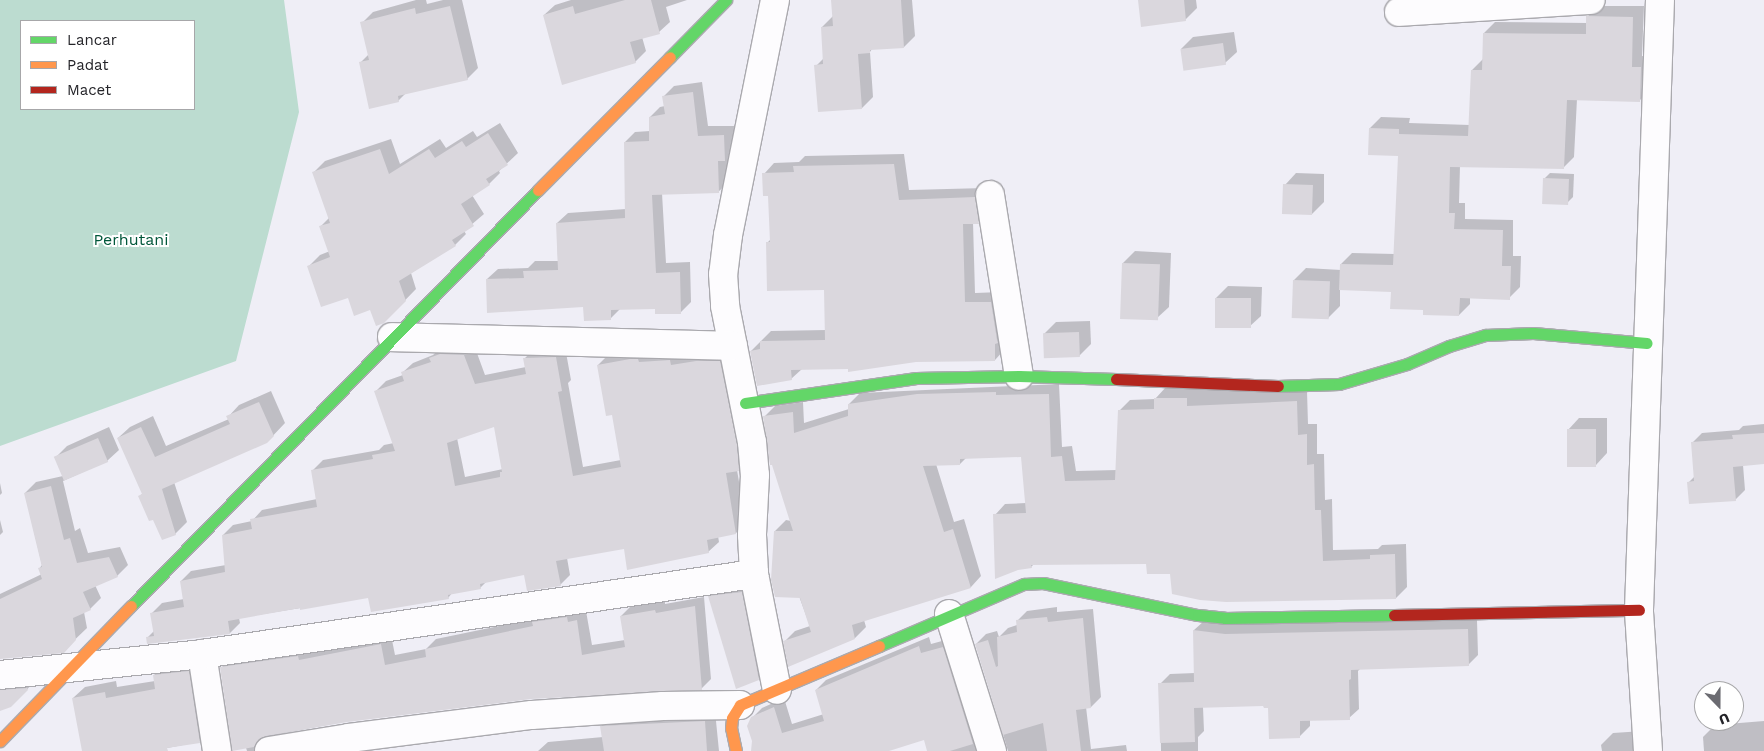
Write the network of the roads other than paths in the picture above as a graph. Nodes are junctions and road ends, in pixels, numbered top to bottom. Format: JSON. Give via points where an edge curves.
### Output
{"nodes":[{"id":1,"x":726,"y":0,"type":"edge"},
{"id":2,"x":775,"y":0,"type":"edge"},
{"id":3,"x":1591,"y":0,"type":"edge"},
{"id":4,"x":1660,"y":0,"type":"edge"},
{"id":5,"x":1399,"y":12,"type":"dead end"},
{"id":6,"x":990,"y":196,"type":"dead end"},
{"id":7,"x":392,"y":337,"type":"junction"},
{"id":8,"x":1647,"y":343,"type":"junction"},
{"id":9,"x":733,"y":346,"type":"junction"},
{"id":10,"x":1019,"y":376,"type":"junction"},
{"id":11,"x":745,"y":403,"type":"junction"},
{"id":12,"x":754,"y":574,"type":"junction"},
{"id":13,"x":1639,"y":610,"type":"junction"},
{"id":14,"x":949,"y":614,"type":"junction"},
{"id":15,"x":202,"y":654,"type":"junction"},
{"id":16,"x":73,"y":666,"type":"junction"},
{"id":17,"x":0,"y":675,"type":"edge"},
{"id":18,"x":777,"y":690,"type":"junction"},
{"id":19,"x":740,"y":705,"type":"junction"},
{"id":20,"x":0,"y":741,"type":"edge"},
{"id":21,"x":217,"y":751,"type":"edge"},
{"id":22,"x":269,"y":751,"type":"edge"},
{"id":23,"x":736,"y":751,"type":"edge"},
{"id":24,"x":992,"y":751,"type":"edge"},
{"id":25,"x":1648,"y":751,"type":"edge"}],
"edges":[{"from":1,"to":7,"type":"street"},
{"from":2,"to":9,"type":"street","via":[[724,264],[725,306]]},
{"from":3,"to":5,"type":"street"},
{"from":4,"to":8,"type":"street"},
{"from":6,"to":10,"type":"street"},
{"from":7,"to":9,"type":"street"},
{"from":7,"to":16,"type":"street"},
{"from":8,"to":10,"type":"street","via":[[1533,333],[1485,335],[1407,364],[1339,384],[1262,387]]},
{"from":8,"to":13,"type":"street"},
{"from":9,"to":11,"type":"street"},
{"from":10,"to":11,"type":"street","via":[[916,378]]},
{"from":11,"to":12,"type":"street","via":[[755,475]]},
{"from":12,"to":15,"type":"street"},
{"from":12,"to":18,"type":"street"},
{"from":13,"to":14,"type":"street","via":[[1226,618],[1043,583],[1024,584]]},
{"from":13,"to":25,"type":"street"},
{"from":14,"to":18,"type":"street"},
{"from":14,"to":24,"type":"street"},
{"from":15,"to":16,"type":"street"},
{"from":15,"to":21,"type":"street"},
{"from":16,"to":17,"type":"street"},
{"from":16,"to":20,"type":"street"},
{"from":18,"to":19,"type":"street"},
{"from":19,"to":22,"type":"street","via":[[663,706],[532,715]]},
{"from":19,"to":23,"type":"street","via":[[732,718],[731,728]]}]}
